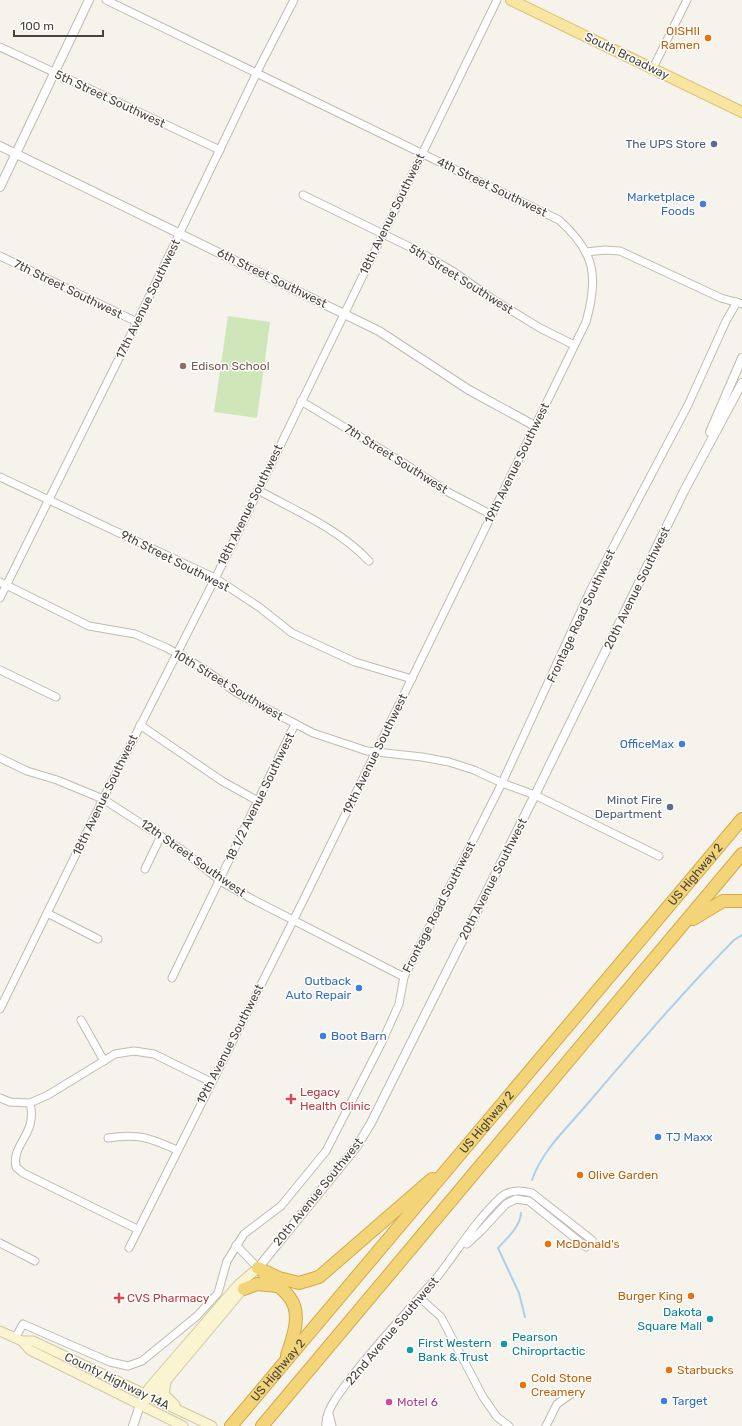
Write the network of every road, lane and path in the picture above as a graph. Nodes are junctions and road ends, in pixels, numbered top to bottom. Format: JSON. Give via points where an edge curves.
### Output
{"nodes":[{"id":1,"x":89,"y":0,"type":"edge"},
{"id":2,"x":106,"y":0,"type":"edge"},
{"id":3,"x":294,"y":0,"type":"edge"},
{"id":4,"x":497,"y":0,"type":"edge"},
{"id":5,"x":511,"y":0,"type":"edge"},
{"id":6,"x":687,"y":0,"type":"edge"},
{"id":7,"x":0,"y":47,"type":"edge"},
{"id":8,"x":653,"y":68,"type":"junction"},
{"id":9,"x":54,"y":73,"type":"junction"},
{"id":10,"x":257,"y":73,"type":"junction"},
{"id":11,"x":742,"y":112,"type":"edge"},
{"id":12,"x":0,"y":146,"type":"edge"},
{"id":13,"x":220,"y":150,"type":"junction"},
{"id":14,"x":15,"y":153,"type":"junction"},
{"id":15,"x":421,"y":153,"type":"junction"},
{"id":16,"x":0,"y":187,"type":"edge"},
{"id":17,"x":303,"y":195,"type":"dead end"},
{"id":18,"x":180,"y":233,"type":"junction"},
{"id":19,"x":382,"y":233,"type":"junction"},
{"id":20,"x":586,"y":252,"type":"junction"},
{"id":21,"x":0,"y":256,"type":"edge"},
{"id":22,"x":739,"y":303,"type":"edge"},
{"id":23,"x":343,"y":314,"type":"junction"},
{"id":24,"x":137,"y":322,"type":"junction"},
{"id":25,"x":574,"y":345,"type":"junction"},
{"id":26,"x":742,"y":358,"type":"edge"},
{"id":27,"x":742,"y":383,"type":"edge"},
{"id":28,"x":728,"y":389,"type":"junction"},
{"id":29,"x":739,"y":394,"type":"edge"},
{"id":30,"x":301,"y":401,"type":"junction"},
{"id":31,"x":535,"y":426,"type":"junction"},
{"id":32,"x":695,"y":469,"type":"junction"},
{"id":33,"x":0,"y":477,"type":"edge"},
{"id":34,"x":258,"y":490,"type":"junction"},
{"id":35,"x":48,"y":499,"type":"junction"},
{"id":36,"x":492,"y":515,"type":"junction"},
{"id":37,"x":369,"y":560,"type":"dead end"},
{"id":38,"x":215,"y":578,"type":"junction"},
{"id":39,"x":3,"y":584,"type":"edge"},
{"id":40,"x":0,"y":598,"type":"edge"},
{"id":41,"x":177,"y":653,"type":"junction"},
{"id":42,"x":0,"y":670,"type":"edge"},
{"id":43,"x":412,"y":679,"type":"junction"},
{"id":44,"x":56,"y":697,"type":"dead end"},
{"id":45,"x":295,"y":724,"type":"junction"},
{"id":46,"x":140,"y":725,"type":"junction"},
{"id":47,"x":376,"y":752,"type":"junction"},
{"id":48,"x":0,"y":758,"type":"edge"},
{"id":49,"x":502,"y":783,"type":"junction"},
{"id":50,"x":535,"y":795,"type":"junction"},
{"id":51,"x":103,"y":800,"type":"junction"},
{"id":52,"x":258,"y":801,"type":"junction"},
{"id":53,"x":742,"y":819,"type":"edge"},
{"id":54,"x":161,"y":836,"type":"junction"},
{"id":55,"x":742,"y":854,"type":"edge"},
{"id":56,"x":659,"y":856,"type":"dead end"},
{"id":57,"x":145,"y":869,"type":"dead end"},
{"id":58,"x":220,"y":880,"type":"junction"},
{"id":59,"x":742,"y":901,"type":"edge"},
{"id":60,"x":47,"y":913,"type":"junction"},
{"id":61,"x":293,"y":920,"type":"junction"},
{"id":62,"x":676,"y":932,"type":"junction"},
{"id":63,"x":98,"y":939,"type":"dead end"},
{"id":64,"x":404,"y":977,"type":"junction"},
{"id":65,"x":172,"y":978,"type":"dead end"},
{"id":66,"x":0,"y":1009,"type":"edge"},
{"id":67,"x":81,"y":1020,"type":"dead end"},
{"id":68,"x":104,"y":1061,"type":"junction"},
{"id":69,"x":211,"y":1082,"type":"junction"},
{"id":70,"x":0,"y":1098,"type":"edge"},
{"id":71,"x":30,"y":1103,"type":"junction"},
{"id":72,"x":481,"y":1131,"type":"junction"},
{"id":73,"x":108,"y":1138,"type":"dead end"},
{"id":74,"x":177,"y":1150,"type":"junction"},
{"id":75,"x":137,"y":1229,"type":"junction"},
{"id":76,"x":592,"y":1240,"type":"dead end"},
{"id":77,"x":0,"y":1243,"type":"edge"},
{"id":78,"x":236,"y":1245,"type":"junction"},
{"id":79,"x":586,"y":1247,"type":"dead end"},
{"id":80,"x":129,"y":1248,"type":"dead end"},
{"id":81,"x":457,"y":1252,"type":"junction"},
{"id":82,"x":35,"y":1261,"type":"dead end"},
{"id":83,"x":258,"y":1268,"type":"junction"},
{"id":84,"x":277,"y":1286,"type":"junction"},
{"id":85,"x":244,"y":1289,"type":"junction"},
{"id":86,"x":420,"y":1298,"type":"junction"},
{"id":87,"x":0,"y":1331,"type":"edge"},
{"id":88,"x":18,"y":1340,"type":"junction"},
{"id":89,"x":285,"y":1362,"type":"junction"},
{"id":90,"x":168,"y":1378,"type":"junction"},
{"id":91,"x":571,"y":1394,"type":"dead end"},
{"id":92,"x":147,"y":1395,"type":"junction"},
{"id":93,"x":140,"y":1405,"type":"junction"},
{"id":94,"x":329,"y":1412,"type":"junction"},
{"id":95,"x":191,"y":1416,"type":"junction"},
{"id":96,"x":210,"y":1425,"type":"edge"},
{"id":97,"x":133,"y":1426,"type":"edge"},
{"id":98,"x":183,"y":1426,"type":"edge"},
{"id":99,"x":231,"y":1426,"type":"edge"},
{"id":100,"x":262,"y":1426,"type":"edge"},
{"id":101,"x":326,"y":1426,"type":"edge"},
{"id":102,"x":332,"y":1426,"type":"edge"},
{"id":103,"x":509,"y":1426,"type":"edge"},
{"id":104,"x":546,"y":1426,"type":"edge"}],
"edges":[{"from":1,"to":9,"type":"street"},
{"from":2,"to":10,"type":"street","name":"4th Street Southwest"},
{"from":3,"to":10,"type":"street","name":"17th Avenue Southwest"},
{"from":4,"to":15,"type":"street","name":"18th Avenue Southwest"},
{"from":5,"to":8,"type":"main road","name":"South Broadway"},
{"from":6,"to":8,"type":"street"},
{"from":7,"to":9,"type":"street","name":"5th Street Southwest"},
{"from":8,"to":11,"type":"main road","name":"South Broadway"},
{"from":9,"to":13,"type":"street","name":"5th Street Southwest"},
{"from":9,"to":14,"type":"street"},
{"from":10,"to":13,"type":"street","name":"17th Avenue Southwest"},
{"from":10,"to":15,"type":"street","name":"4th Street Southwest"},
{"from":12,"to":14,"type":"street","name":"6th Street Southwest"},
{"from":13,"to":18,"type":"street","name":"17th Avenue Southwest"},
{"from":14,"to":16,"type":"street"},
{"from":14,"to":18,"type":"street","name":"6th Street Southwest"},
{"from":15,"to":19,"type":"street","name":"18th Avenue Southwest"},
{"from":15,"to":20,"type":"street","name":"4th Street Southwest","via":[[559,220]]},
{"from":17,"to":19,"type":"street","name":"5th Street Southwest"},
{"from":18,"to":23,"type":"street","name":"6th Street Southwest"},
{"from":18,"to":24,"type":"street","name":"17th Avenue Southwest"},
{"from":19,"to":23,"type":"street","name":"18th Avenue Southwest"},
{"from":19,"to":25,"type":"street","name":"5th Street Southwest","via":[[454,272],[540,328]]},
{"from":20,"to":22,"type":"street","via":[[620,251],[721,298]]},
{"from":20,"to":25,"type":"street","name":"19th Avenue Southwest","via":[[593,276],[594,292],[586,322]]},
{"from":21,"to":24,"type":"street","name":"7th Street Southwest"},
{"from":22,"to":49,"type":"street","name":"Frontage Road Southwest","via":[[726,321],[688,405],[591,589]]},
{"from":23,"to":30,"type":"street","name":"18th Avenue Southwest"},
{"from":23,"to":31,"type":"street","name":"6th Street Southwest","via":[[379,331],[469,390]]},
{"from":24,"to":35,"type":"street","name":"17th Avenue Southwest"},
{"from":25,"to":31,"type":"street","name":"19th Avenue Southwest"},
{"from":26,"to":28,"type":"street","name":"20th Avenue Southwest"},
{"from":27,"to":29,"type":"street","name":"20th Avenue Southwest"},
{"from":28,"to":29,"type":"street"},
{"from":28,"to":32,"type":"street","name":"20th Avenue Southwest"},
{"from":29,"to":32,"type":"street","name":"20th Avenue Southwest"},
{"from":30,"to":34,"type":"street","name":"18th Avenue Southwest"},
{"from":30,"to":36,"type":"street","name":"7th Street Southwest","via":[[446,491]]},
{"from":31,"to":36,"type":"street","name":"19th Avenue Southwest"},
{"from":32,"to":50,"type":"street","name":"20th Avenue Southwest"},
{"from":33,"to":35,"type":"street","name":"9th Street Southwest"},
{"from":34,"to":37,"type":"street","via":[[338,535],[355,546]]},
{"from":34,"to":38,"type":"street","name":"18th Avenue Southwest"},
{"from":35,"to":38,"type":"street","name":"9th Street Southwest"},
{"from":35,"to":39,"type":"street","name":"17th Avenue Southwest"},
{"from":36,"to":43,"type":"street","name":"19th Avenue Southwest"},
{"from":38,"to":41,"type":"street","name":"18th Avenue Southwest"},
{"from":38,"to":43,"type":"street","name":"9th Street Southwest","via":[[292,633],[355,662]]},
{"from":39,"to":40,"type":"street","name":"17th Avenue Southwest"},
{"from":39,"to":41,"type":"street","name":"10th Street Southwest","via":[[89,626],[135,634]]},
{"from":41,"to":45,"type":"street","name":"10th Street Southwest","via":[[237,692]]},
{"from":41,"to":46,"type":"street","name":"18th Avenue Southwest"},
{"from":42,"to":44,"type":"street"},
{"from":43,"to":47,"type":"street","name":"19th Avenue Southwest"},
{"from":45,"to":47,"type":"street","name":"10th Street Southwest","via":[[346,745]]},
{"from":45,"to":52,"type":"street","name":"18 1/2 Avenue Southwest"},
{"from":46,"to":51,"type":"street","name":"18th Avenue Southwest"},
{"from":46,"to":52,"type":"street","via":[[222,781]]},
{"from":47,"to":49,"type":"street","name":"10th Street Southwest","via":[[449,762]]},
{"from":47,"to":61,"type":"street","name":"19th Avenue Southwest"},
{"from":48,"to":51,"type":"street","name":"12th Street Southwest"},
{"from":49,"to":50,"type":"street","name":"10th Street Southwest"},
{"from":49,"to":64,"type":"street","name":"Frontage Road Southwest"},
{"from":50,"to":56,"type":"street","name":"10th Street Southwest"},
{"from":50,"to":83,"type":"street","name":"20th Avenue Southwest","via":[[371,1123],[357,1146]]},
{"from":51,"to":54,"type":"street","name":"12th Street Southwest"},
{"from":51,"to":60,"type":"street","name":"18th Avenue Southwest"},
{"from":52,"to":58,"type":"street","name":"18 1/2 Avenue Southwest"},
{"from":53,"to":72,"type":"highway","name":"US Highway 2","via":[[504,1100]]},
{"from":54,"to":57,"type":"street"},
{"from":54,"to":58,"type":"street","name":"12th Street Southwest"},
{"from":55,"to":62,"type":"highway","name":"US Highway 2"},
{"from":58,"to":61,"type":"street","name":"12th Street Southwest"},
{"from":58,"to":65,"type":"street","name":"18 1/2 Avenue Southwest"},
{"from":59,"to":62,"type":"highway","via":[[723,901],[702,912]]},
{"from":60,"to":63,"type":"street"},
{"from":60,"to":66,"type":"street","name":"18th Avenue Southwest"},
{"from":61,"to":64,"type":"street","name":"12th Street Southwest"},
{"from":61,"to":69,"type":"street","name":"19th Avenue Southwest"},
{"from":62,"to":100,"type":"highway","name":"US Highway 2"},
{"from":64,"to":78,"type":"street","name":"Frontage Road Southwest","via":[[399,1004],[326,1151],[281,1206],[244,1234]]},
{"from":67,"to":68,"type":"street"},
{"from":68,"to":69,"type":"street","via":[[115,1054],[134,1051],[154,1054]]},
{"from":68,"to":71,"type":"street"},
{"from":69,"to":74,"type":"street","name":"19th Avenue Southwest"},
{"from":70,"to":71,"type":"street","via":[[10,1102]]},
{"from":71,"to":75,"type":"street","via":[[33,1119],[16,1154],[16,1167],[23,1173]]},
{"from":72,"to":83,"type":"highway","via":[[430,1182],[319,1277],[299,1284]]},
{"from":72,"to":89,"type":"highway","name":"US Highway 2"},
{"from":73,"to":74,"type":"street","via":[[126,1135],[149,1138]]},
{"from":74,"to":75,"type":"street","name":"19th Avenue Southwest"},
{"from":75,"to":80,"type":"street","name":"19th Avenue Southwest"},
{"from":76,"to":81,"type":"street","name":"22nd Avenue Southwest","via":[[532,1193],[511,1192],[502,1196]]},
{"from":77,"to":82,"type":"street"},
{"from":78,"to":83,"type":"street"},
{"from":78,"to":88,"type":"street","name":"Frontage Road Southwest","via":[[226,1261],[218,1293],[207,1307],[142,1361],[128,1366],[110,1362],[23,1324]]},
{"from":79,"to":81,"type":"street","name":"22nd Avenue Southwest","via":[[529,1201],[516,1199],[506,1204]]},
{"from":81,"to":86,"type":"street","name":"22nd Avenue Southwest"},
{"from":83,"to":84,"type":"highway"},
{"from":83,"to":85,"type":"main road","name":"20th Avenue Southwest"},
{"from":83,"to":92,"type":"main road","name":"20th Avenue Southwest","via":[[238,1285]]},
{"from":84,"to":85,"type":"highway","via":[[258,1284]]},
{"from":84,"to":89,"type":"highway","via":[[291,1298],[296,1314],[294,1336]]},
{"from":85,"to":90,"type":"main road","name":"20th Avenue Southwest"},
{"from":86,"to":94,"type":"street","name":"22nd Avenue Southwest","via":[[353,1375]]},
{"from":86,"to":103,"type":"street","via":[[441,1317],[483,1397],[497,1417]]},
{"from":87,"to":88,"type":"main road","name":"County Highway 14A"},
{"from":88,"to":92,"type":"main road","name":"County Highway 14A","via":[[33,1341]]},
{"from":88,"to":93,"type":"main road","name":"County Highway 14A","via":[[30,1350]]},
{"from":89,"to":99,"type":"highway","name":"US Highway 2"},
{"from":90,"to":92,"type":"main road","name":"20th Avenue Southwest","via":[[155,1394]]},
{"from":90,"to":95,"type":"main road","via":[[164,1388],[165,1396]]},
{"from":91,"to":104,"type":"street","via":[[557,1404]]},
{"from":92,"to":93,"type":"main road","name":"20th Avenue Southwest"},
{"from":92,"to":95,"type":"main road","name":"County Highway 14A"},
{"from":93,"to":97,"type":"street"},
{"from":93,"to":98,"type":"main road","name":"County Highway 14A"},
{"from":94,"to":101,"type":"street","name":"22nd Avenue Southwest","via":[[325,1421]]},
{"from":94,"to":102,"type":"street"},
{"from":95,"to":96,"type":"main road","name":"County Highway 14A"}]}
